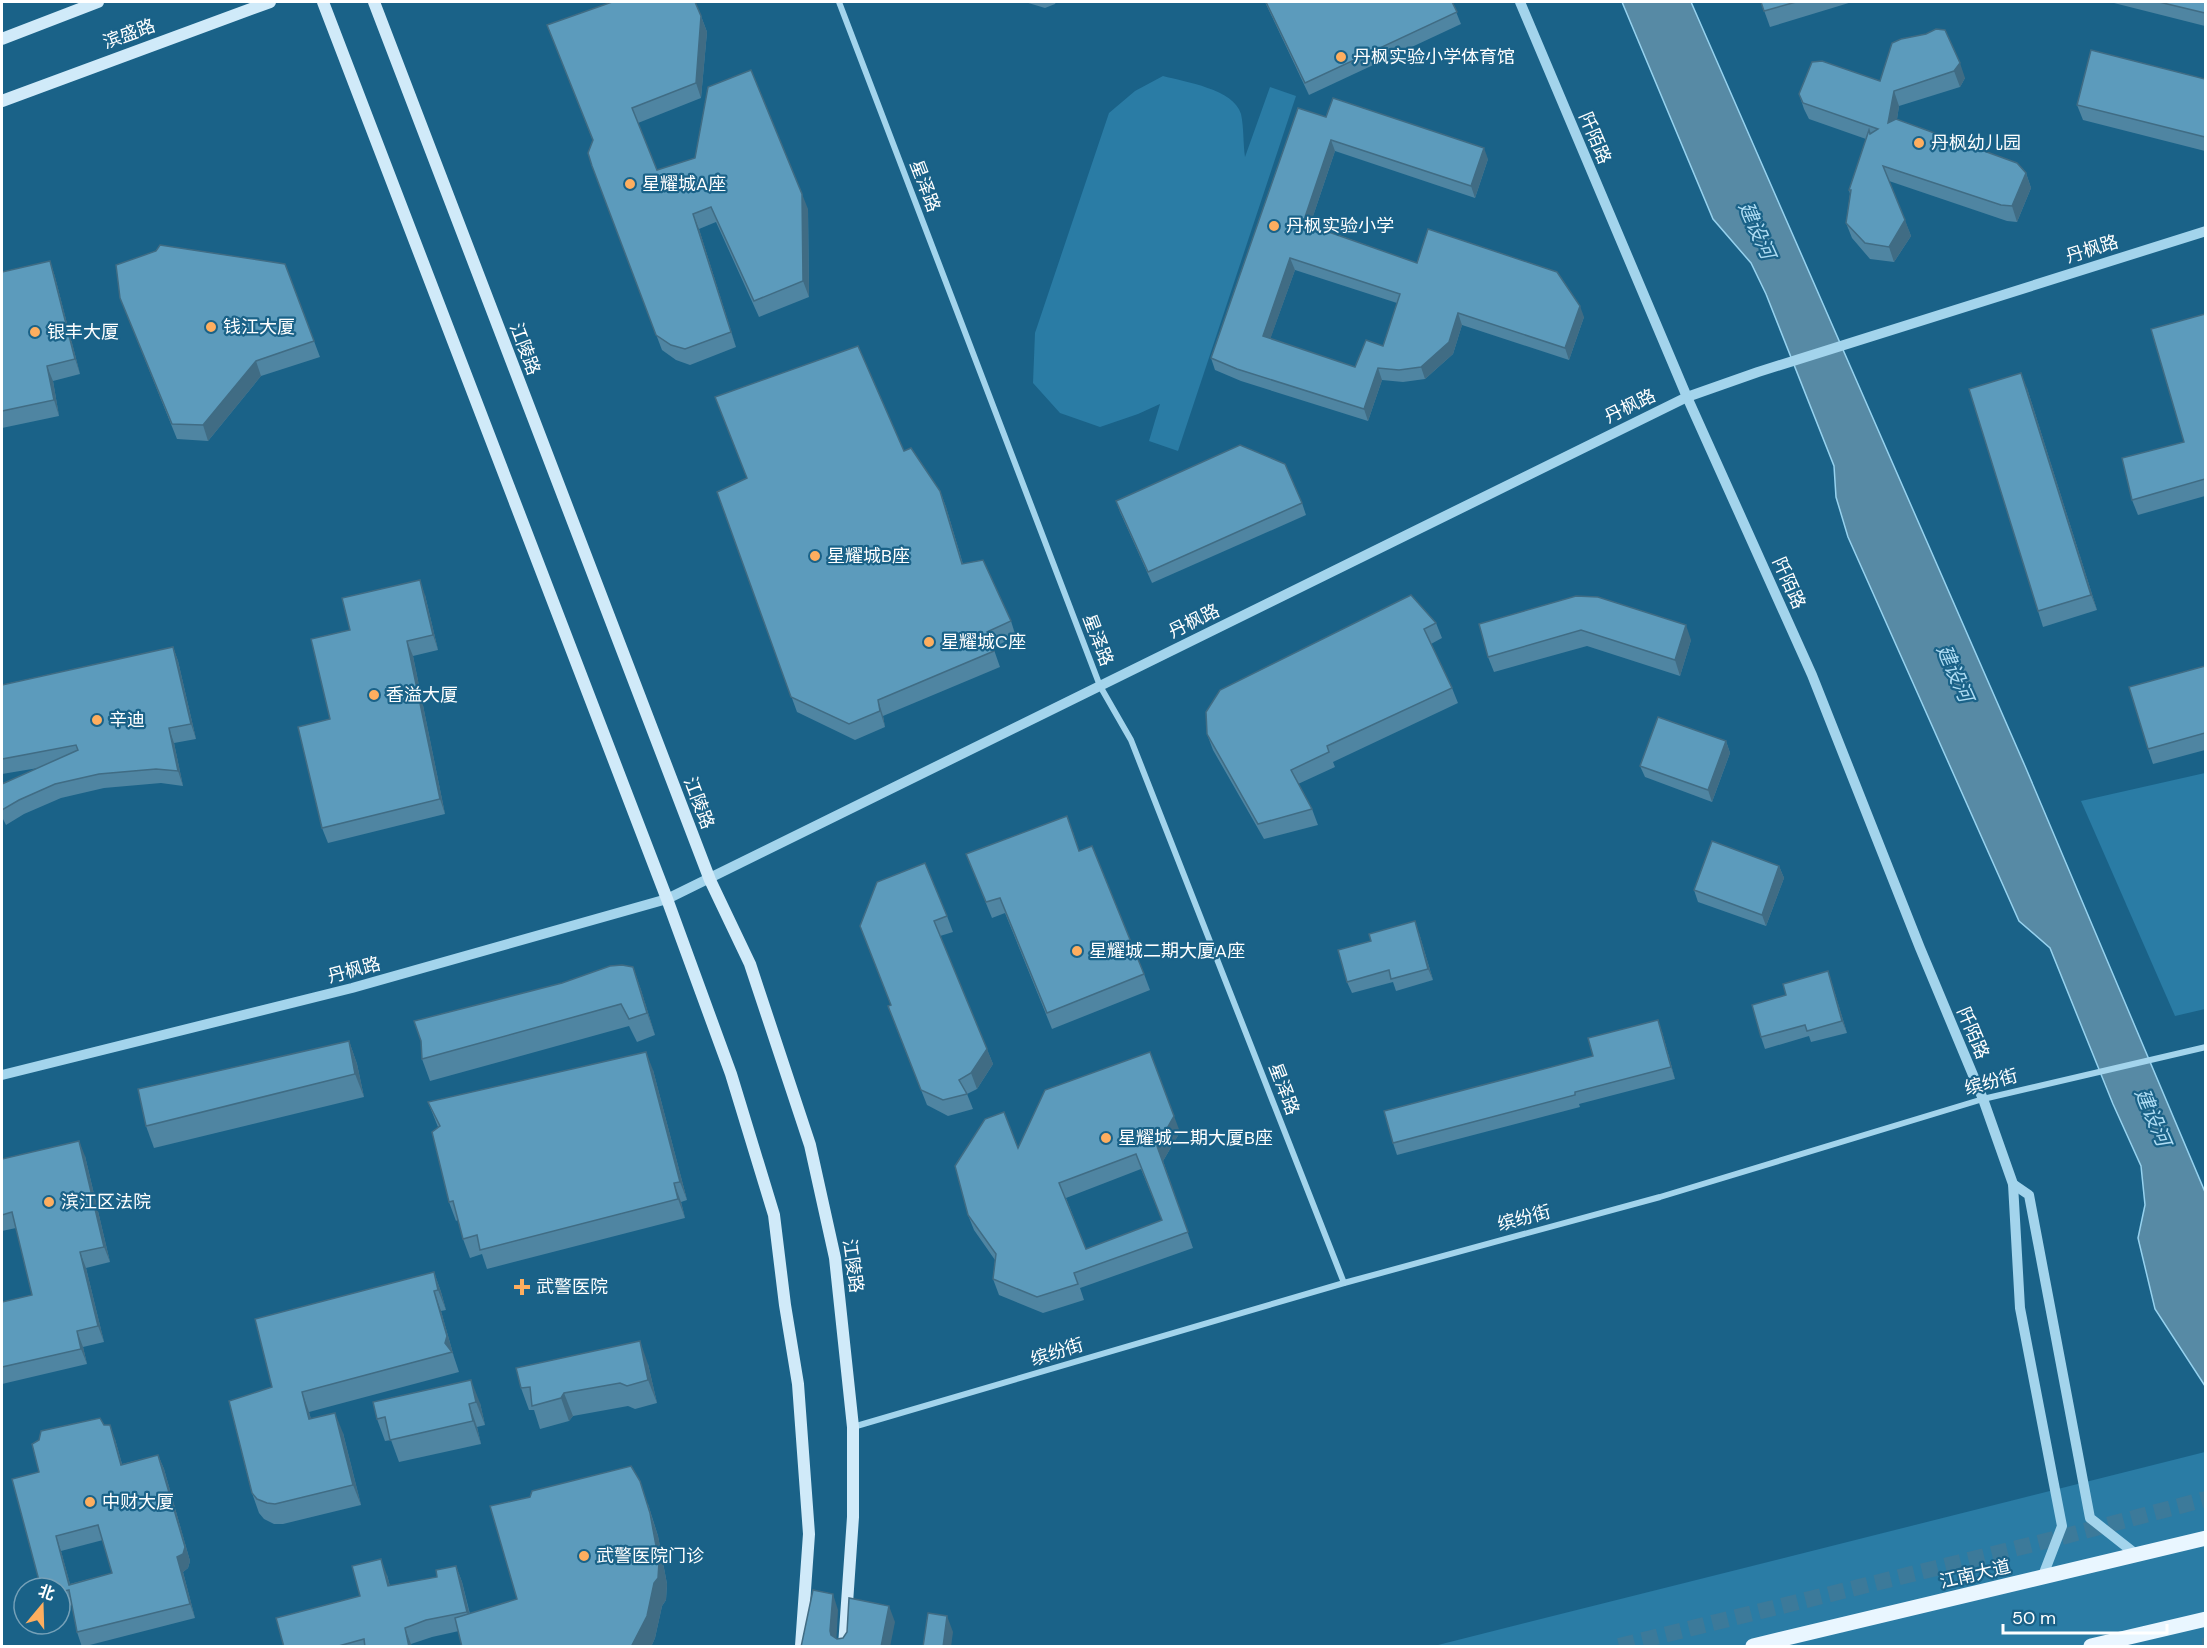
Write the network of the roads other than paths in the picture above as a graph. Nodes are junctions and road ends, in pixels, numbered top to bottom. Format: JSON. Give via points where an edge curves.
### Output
{"nodes":[{"id":1,"x":98,"y":2,"type":"edge"},
{"id":2,"x":270,"y":2,"type":"edge"},
{"id":3,"x":323,"y":2,"type":"edge"},
{"id":4,"x":374,"y":2,"type":"edge"},
{"id":5,"x":839,"y":2,"type":"edge"},
{"id":6,"x":1520,"y":2,"type":"edge"},
{"id":7,"x":2,"y":39,"type":"edge"},
{"id":8,"x":2,"y":101,"type":"edge"},
{"id":9,"x":2205,"y":231,"type":"edge"},
{"id":10,"x":1687,"y":397,"type":"junction"},
{"id":11,"x":1100,"y":686,"type":"junction"},
{"id":12,"x":710,"y":880,"type":"junction"},
{"id":13,"x":667,"y":899,"type":"junction"},
{"id":14,"x":2205,"y":1047,"type":"edge"},
{"id":15,"x":2,"y":1075,"type":"edge"},
{"id":16,"x":1983,"y":1099,"type":"junction"},
{"id":17,"x":2013,"y":1184,"type":"junction"},
{"id":18,"x":1344,"y":1283,"type":"junction"},
{"id":19,"x":853,"y":1427,"type":"junction"},
{"id":20,"x":2205,"y":1538,"type":"edge"},
{"id":21,"x":2137,"y":1555,"type":"junction"},
{"id":22,"x":2042,"y":1578,"type":"junction"},
{"id":23,"x":2205,"y":1619,"type":"edge"},
{"id":24,"x":2134,"y":1641,"type":"edge"},
{"id":25,"x":801,"y":1647,"type":"edge"},
{"id":26,"x":844,"y":1647,"type":"edge"},
{"id":27,"x":1753,"y":1647,"type":"edge"},
{"id":28,"x":2091,"y":1647,"type":"edge"}],
"edges":[{"from":1,"to":7,"type":"main road"},
{"from":2,"to":8,"type":"main road","name":"滨盛路"},
{"from":3,"to":13,"type":"main road"},
{"from":4,"to":12,"type":"main road","name":"江陵路"},
{"from":5,"to":11,"type":"street","name":"星泽路"},
{"from":6,"to":10,"type":"street","name":"阡陌路"},
{"from":9,"to":10,"type":"street","name":"丹枫路"},
{"from":10,"to":11,"type":"street","name":"丹枫路"},
{"from":10,"to":16,"type":"street","name":"阡陌路","via":[[1812,675]]},
{"from":11,"to":12,"type":"street","name":"丹枫路"},
{"from":11,"to":18,"type":"street","name":"星泽路","via":[[1131,740]]},
{"from":12,"to":13,"type":"street","name":"丹枫路"},
{"from":12,"to":19,"type":"main road","name":"江陵路","via":[[750,964],[810,1145],[836,1258]]},
{"from":13,"to":15,"type":"street","name":"丹枫路","via":[[352,988]]},
{"from":13,"to":25,"type":"main road","via":[[731,1074],[774,1215],[798,1384],[809,1534]]},
{"from":14,"to":16,"type":"street","name":"缤纷街"},
{"from":16,"to":17,"type":"street","name":"阡陌路"},
{"from":16,"to":18,"type":"street","name":"缤纷街","via":[[1660,1197]]},
{"from":17,"to":21,"type":"street","name":"阡陌路","via":[[2029,1195],[2090,1518]]},
{"from":17,"to":22,"type":"street","name":"阡陌路","via":[[2020,1308],[2062,1526]]},
{"from":18,"to":19,"type":"street","name":"缤纷街"},
{"from":19,"to":26,"type":"main road","name":"江陵路"},
{"from":20,"to":21,"type":"main road","name":"江南大道"},
{"from":21,"to":22,"type":"main road","name":"江南大道"},
{"from":22,"to":27,"type":"main road","name":"江南大道"},
{"from":23,"to":24,"type":"main road"},
{"from":24,"to":28,"type":"main road"}]}
